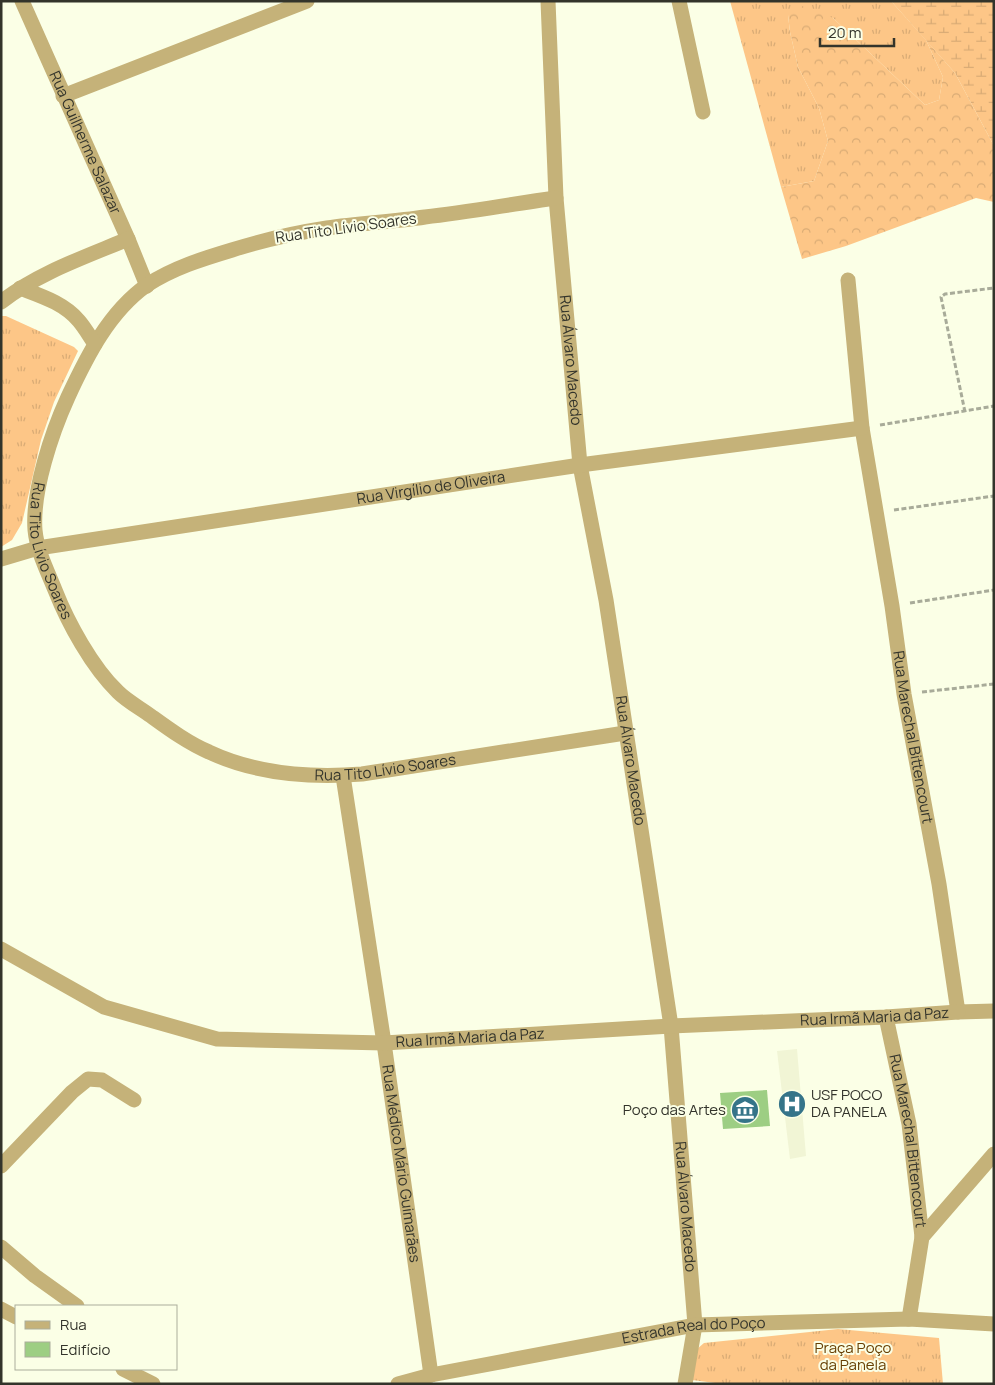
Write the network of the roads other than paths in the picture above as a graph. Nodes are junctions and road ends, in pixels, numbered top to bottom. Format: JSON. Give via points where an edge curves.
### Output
{"nodes":[{"id":1,"x":22,"y":1,"type":"edge"},
{"id":2,"x":307,"y":1,"type":"edge"},
{"id":3,"x":548,"y":1,"type":"edge"},
{"id":4,"x":680,"y":1,"type":"edge"},
{"id":5,"x":64,"y":96,"type":"junction"},
{"id":6,"x":703,"y":112,"type":"dead end"},
{"id":7,"x":556,"y":198,"type":"junction"},
{"id":8,"x":128,"y":239,"type":"junction"},
{"id":9,"x":848,"y":280,"type":"dead end"},
{"id":10,"x":147,"y":286,"type":"junction"},
{"id":11,"x":20,"y":288,"type":"junction"},
{"id":12,"x":1,"y":302,"type":"edge"},
{"id":13,"x":95,"y":344,"type":"junction"},
{"id":14,"x":862,"y":428,"type":"junction"},
{"id":15,"x":580,"y":465,"type":"junction"},
{"id":16,"x":38,"y":548,"type":"junction"},
{"id":17,"x":1,"y":559,"type":"edge"},
{"id":18,"x":625,"y":733,"type":"junction"},
{"id":19,"x":343,"y":776,"type":"junction"},
{"id":20,"x":1,"y":949,"type":"edge"},
{"id":21,"x":994,"y":1011,"type":"edge"},
{"id":22,"x":958,"y":1012,"type":"junction"},
{"id":23,"x":886,"y":1017,"type":"junction"},
{"id":24,"x":671,"y":1026,"type":"junction"},
{"id":25,"x":384,"y":1042,"type":"junction"},
{"id":26,"x":134,"y":1100,"type":"dead end"},
{"id":27,"x":994,"y":1154,"type":"edge"},
{"id":28,"x":1,"y":1166,"type":"edge"},
{"id":29,"x":922,"y":1237,"type":"junction"},
{"id":30,"x":1,"y":1247,"type":"edge"},
{"id":31,"x":76,"y":1305,"type":"edge"},
{"id":32,"x":1,"y":1309,"type":"edge"},
{"id":33,"x":15,"y":1316,"type":"edge"},
{"id":34,"x":908,"y":1319,"type":"junction"},
{"id":35,"x":994,"y":1324,"type":"edge"},
{"id":36,"x":694,"y":1325,"type":"junction"},
{"id":37,"x":125,"y":1370,"type":"edge"},
{"id":38,"x":431,"y":1375,"type":"junction"},
{"id":39,"x":154,"y":1384,"type":"edge"},
{"id":40,"x":398,"y":1384,"type":"edge"},
{"id":41,"x":685,"y":1384,"type":"edge"}],
"edges":[{"from":1,"to":5,"type":"street","name":"Rua Guilherme Salazar"},
{"from":2,"to":5,"type":"street"},
{"from":3,"to":7,"type":"street","name":"Rua Álvaro Macedo"},
{"from":4,"to":6,"type":"street"},
{"from":5,"to":8,"type":"street","name":"Rua Guilherme Salazar"},
{"from":7,"to":10,"type":"street","name":"Rua Tito Lívio Soares","via":[[266,239],[184,266]]},
{"from":7,"to":15,"type":"street","name":"Rua Álvaro Macedo"},
{"from":8,"to":10,"type":"street","name":"Rua Guilherme Salazar"},
{"from":8,"to":11,"type":"street","via":[[79,258]]},
{"from":9,"to":14,"type":"street","name":"Rua Marechal Bittencourt"},
{"from":10,"to":13,"type":"street","name":"Rua Tito Lívio Soares","via":[[111,320]]},
{"from":11,"to":12,"type":"street"},
{"from":11,"to":13,"type":"street","via":[[64,308],[79,320]]},
{"from":13,"to":16,"type":"street","name":"Rua Tito Lívio Soares","via":[[52,437],[35,510]]},
{"from":14,"to":15,"type":"street","name":"Rua Virgílio de Oliveira"},
{"from":14,"to":22,"type":"street","name":"Rua Marechal Bittencourt"},
{"from":15,"to":16,"type":"street","name":"Rua Virgílio de Oliveira"},
{"from":15,"to":18,"type":"street","name":"Rua Álvaro Macedo","via":[[606,600]]},
{"from":16,"to":17,"type":"street","name":"Rua Virgílio de Oliveira"},
{"from":16,"to":19,"type":"street","name":"Rua Tito Lívio Soares","via":[[71,625],[118,693],[190,743],[225,758],[254,767],[310,776]]},
{"from":18,"to":19,"type":"street","name":"Rua Tito Lívio Soares"},
{"from":18,"to":24,"type":"street","name":"Rua Álvaro Macedo"},
{"from":19,"to":25,"type":"street","name":"Rua Médico Mário Guimarães"},
{"from":20,"to":25,"type":"street","name":"Rua Irmã Maria da Paz","via":[[104,1007],[217,1040]]},
{"from":21,"to":22,"type":"street"},
{"from":22,"to":23,"type":"street","name":"Rua Irmã Maria da Paz"},
{"from":23,"to":24,"type":"street","name":"Rua Irmã Maria da Paz"},
{"from":23,"to":29,"type":"street","name":"Rua Marechal Bittencourt","via":[[909,1124]]},
{"from":24,"to":25,"type":"street","name":"Rua Irmã Maria da Paz"},
{"from":24,"to":36,"type":"street","name":"Rua Álvaro Macedo"},
{"from":25,"to":38,"type":"street","name":"Rua Médico Mário Guimarães"},
{"from":26,"to":28,"type":"street","via":[[102,1080],[88,1079]]},
{"from":27,"to":29,"type":"street"},
{"from":29,"to":34,"type":"street","name":"Rua Marechal Bittencourt"},
{"from":30,"to":31,"type":"street"},
{"from":32,"to":33,"type":"street"},
{"from":34,"to":35,"type":"street","name":"Estrada Real do Poço"},
{"from":34,"to":36,"type":"street","name":"Estrada Real do Poço"},
{"from":36,"to":38,"type":"street","name":"Estrada Real do Poço"},
{"from":36,"to":41,"type":"street","name":"Rua Álvaro Macedo"},
{"from":37,"to":39,"type":"street"},
{"from":38,"to":40,"type":"street","name":"Estrada Real do Poço"}]}
